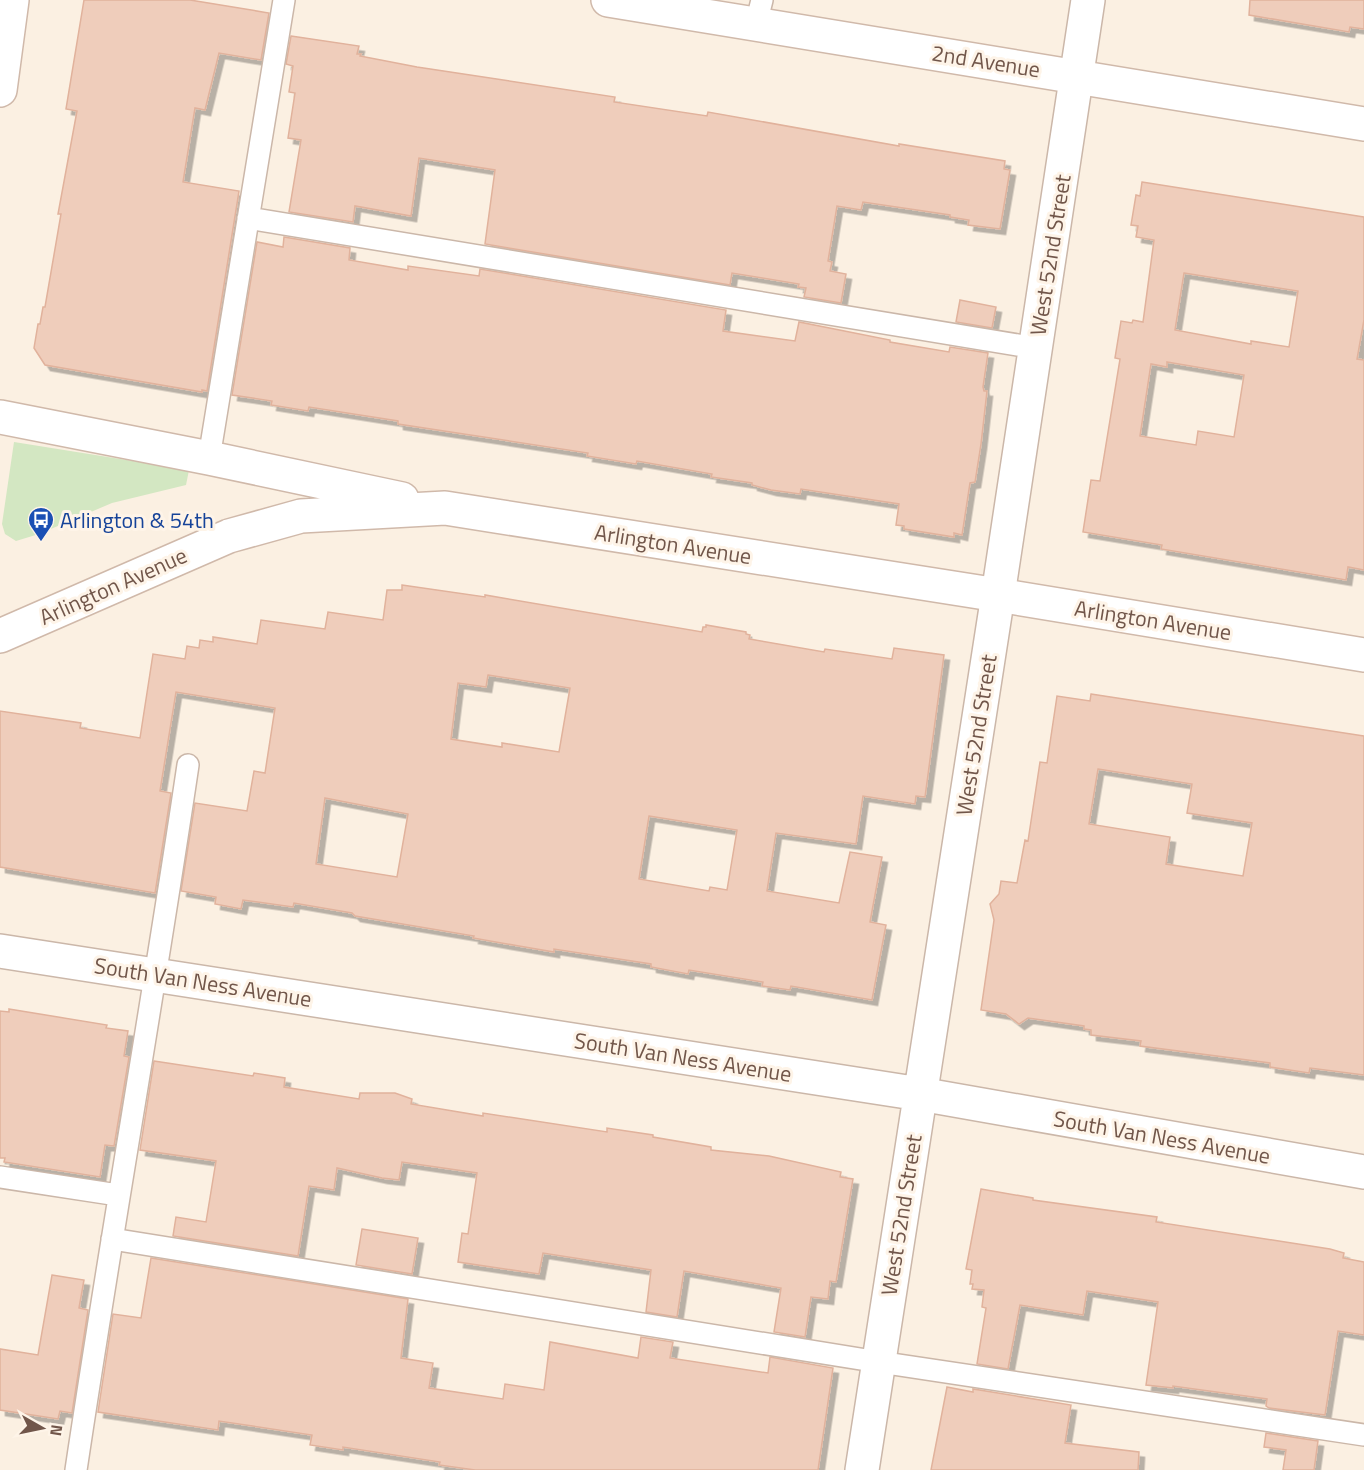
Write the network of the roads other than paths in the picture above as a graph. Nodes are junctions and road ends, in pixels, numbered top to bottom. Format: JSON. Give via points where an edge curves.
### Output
{"nodes":[{"id":1,"x":12,"y":0,"type":"edge"},
{"id":2,"x":284,"y":0,"type":"edge"},
{"id":3,"x":608,"y":0,"type":"edge"},
{"id":4,"x":1088,"y":0,"type":"edge"},
{"id":5,"x":759,"y":12,"type":"edge"},
{"id":6,"x":1077,"y":76,"type":"junction"},
{"id":7,"x":0,"y":90,"type":"edge"},
{"id":8,"x":1364,"y":124,"type":"edge"},
{"id":9,"x":248,"y":218,"type":"junction"},
{"id":10,"x":1036,"y":348,"type":"junction"},
{"id":11,"x":0,"y":417,"type":"edge"},
{"id":12,"x":209,"y":458,"type":"junction"},
{"id":13,"x":445,"y":508,"type":"junction"},
{"id":14,"x":998,"y":595,"type":"junction"},
{"id":15,"x":0,"y":636,"type":"edge"},
{"id":16,"x":1364,"y":655,"type":"edge"},
{"id":17,"x":188,"y":765,"type":"dead end"},
{"id":18,"x":0,"y":951,"type":"edge"},
{"id":19,"x":156,"y":975,"type":"junction"},
{"id":20,"x":920,"y":1094,"type":"junction"},
{"id":21,"x":1364,"y":1172,"type":"edge"},
{"id":22,"x":0,"y":1177,"type":"edge"},
{"id":23,"x":118,"y":1195,"type":"junction"},
{"id":24,"x":111,"y":1239,"type":"junction"},
{"id":25,"x":879,"y":1362,"type":"junction"},
{"id":26,"x":1364,"y":1436,"type":"edge"},
{"id":27,"x":76,"y":1470,"type":"edge"},
{"id":28,"x":862,"y":1470,"type":"edge"}],
"edges":[{"from":1,"to":7,"type":"street"},
{"from":2,"to":9,"type":"lane"},
{"from":3,"to":5,"type":"street","name":"2nd Avenue"},
{"from":4,"to":6,"type":"street","name":"West 52nd Street"},
{"from":5,"to":6,"type":"street","name":"2nd Avenue"},
{"from":6,"to":8,"type":"street","name":"2nd Avenue"},
{"from":6,"to":10,"type":"street","name":"West 52nd Street"},
{"from":9,"to":10,"type":"lane"},
{"from":9,"to":12,"type":"lane"},
{"from":10,"to":14,"type":"street","name":"West 52nd Street"},
{"from":11,"to":12,"type":"street"},
{"from":12,"to":13,"type":"street"},
{"from":13,"to":14,"type":"street","name":"Arlington Avenue"},
{"from":13,"to":15,"type":"street","name":"Arlington Avenue","via":[[301,516],[229,536]]},
{"from":14,"to":16,"type":"street","name":"Arlington Avenue"},
{"from":14,"to":20,"type":"street","name":"West 52nd Street"},
{"from":17,"to":19,"type":"lane"},
{"from":18,"to":19,"type":"street","name":"South Van Ness Avenue"},
{"from":19,"to":20,"type":"street","name":"South Van Ness Avenue"},
{"from":19,"to":23,"type":"lane"},
{"from":20,"to":21,"type":"street","name":"South Van Ness Avenue"},
{"from":20,"to":25,"type":"street","name":"West 52nd Street"},
{"from":22,"to":23,"type":"lane"},
{"from":23,"to":24,"type":"lane"},
{"from":24,"to":25,"type":"lane"},
{"from":24,"to":27,"type":"lane"},
{"from":25,"to":26,"type":"lane"},
{"from":25,"to":28,"type":"street","name":"West 52nd Street"}]}
